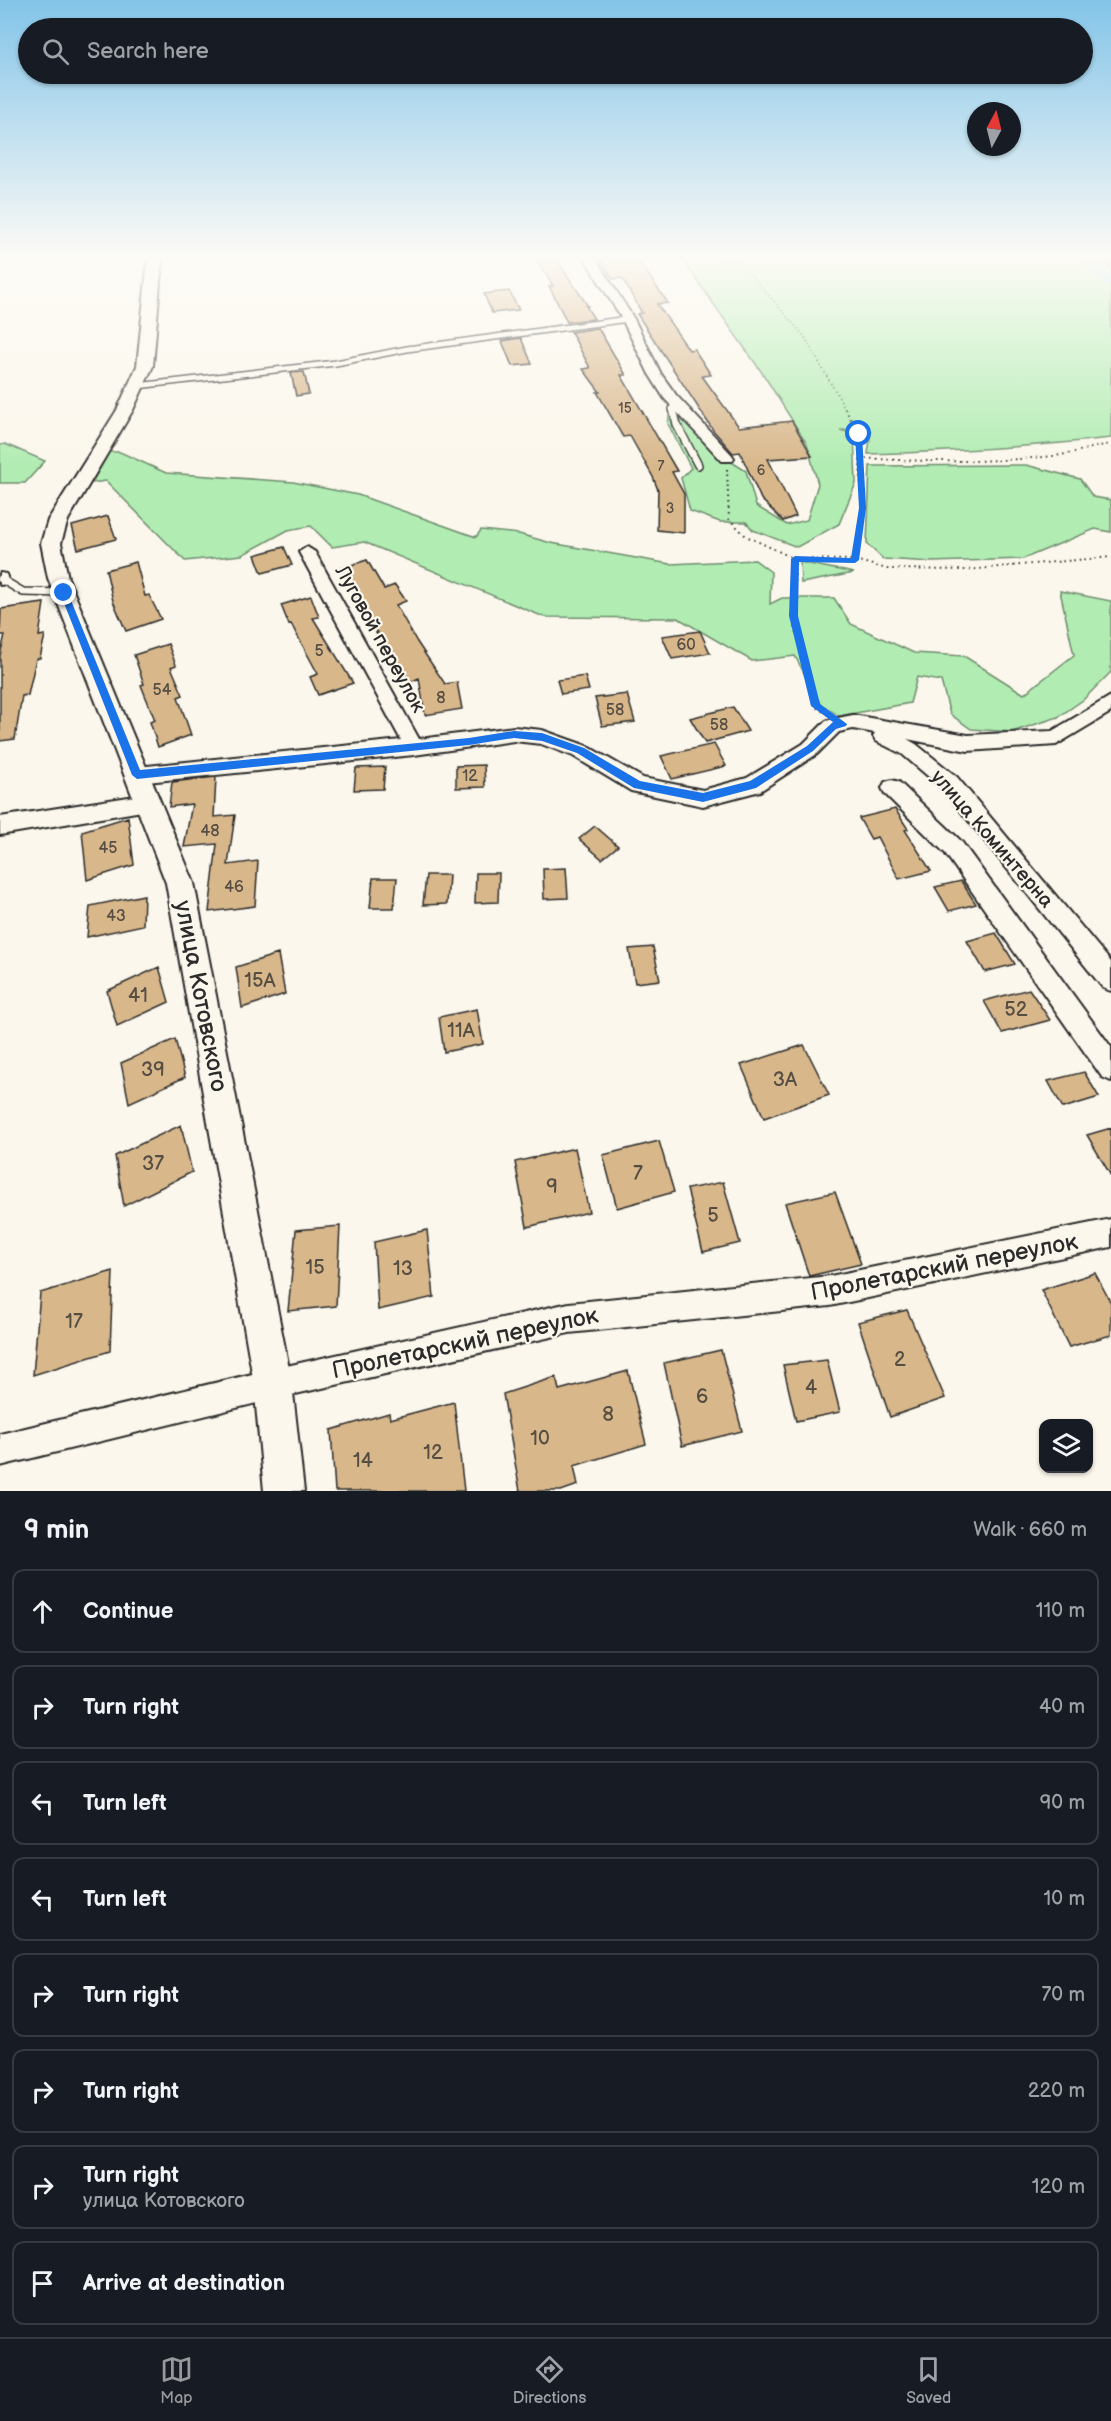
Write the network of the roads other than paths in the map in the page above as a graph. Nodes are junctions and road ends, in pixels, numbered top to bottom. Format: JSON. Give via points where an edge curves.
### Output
{"nodes":[{"id":1,"x":149,"y":329,"type":"edge"},
{"id":2,"x":557,"y":329,"type":"edge"},
{"id":3,"x":633,"y":329,"type":"edge"},
{"id":4,"x":137,"y":386,"type":"junction"},
{"id":5,"x":671,"y":398,"type":"junction"},
{"id":6,"x":727,"y":458,"type":"road end"},
{"id":7,"x":699,"y":465,"type":"dead end"},
{"id":8,"x":307,"y":552,"type":"dead end"},
{"id":9,"x":0,"y":579,"type":"edge"},
{"id":10,"x":64,"y":593,"type":"junction"},
{"id":11,"x":1111,"y":703,"type":"edge"},
{"id":12,"x":848,"y":723,"type":"junction"},
{"id":13,"x":414,"y":747,"type":"junction"},
{"id":14,"x":137,"y":775,"type":"junction"},
{"id":15,"x":892,"y":788,"type":"dead end"},
{"id":16,"x":148,"y":802,"type":"junction"},
{"id":17,"x":0,"y":826,"type":"edge"},
{"id":18,"x":1111,"y":980,"type":"edge"},
{"id":19,"x":1111,"y":1068,"type":"edge"},
{"id":20,"x":1111,"y":1233,"type":"edge"},
{"id":21,"x":273,"y":1384,"type":"junction"},
{"id":22,"x":0,"y":1450,"type":"edge"},
{"id":23,"x":284,"y":1491,"type":"edge"}],
"edges":[{"from":1,"to":4,"type":"street","name":"улица Котовского","via":[[145,366]]},
{"from":2,"to":4,"type":"lane","via":[[336,363]]},
{"from":3,"to":5,"type":"street"},
{"from":4,"to":10,"type":"street","name":"улица Котовского","via":[[58,520],[51,543]]},
{"from":5,"to":6,"type":"street"},
{"from":5,"to":7,"type":"lane","via":[[677,425]]},
{"from":8,"to":13,"type":"street","name":"Луговой переулок"},
{"from":9,"to":10,"type":"lane","via":[[23,592]]},
{"from":10,"to":14,"type":"street","name":"улица Котовского"},
{"from":11,"to":12,"type":"street","via":[[1056,738],[968,743]]},
{"from":12,"to":13,"type":"street","via":[[833,726],[810,748],[753,785],[703,798],[638,785],[580,751],[542,737],[514,734]]},
{"from":12,"to":18,"type":"street","name":"улица Коминтерна","via":[[909,749],[950,783]]},
{"from":13,"to":14,"type":"street"},
{"from":14,"to":16,"type":"street","name":"улица Котовского"},
{"from":15,"to":19,"type":"street","name":"улица Коминтерна","via":[[953,847]]},
{"from":16,"to":17,"type":"street"},
{"from":16,"to":21,"type":"street","name":"улица Котовского","via":[[180,883]]},
{"from":20,"to":21,"type":"street","name":"Пролетарский переулок","via":[[830,1291],[569,1318]]},
{"from":21,"to":22,"type":"street","name":"Пролетарский переулок"},
{"from":21,"to":23,"type":"street","name":"улица Котовского"}]}
